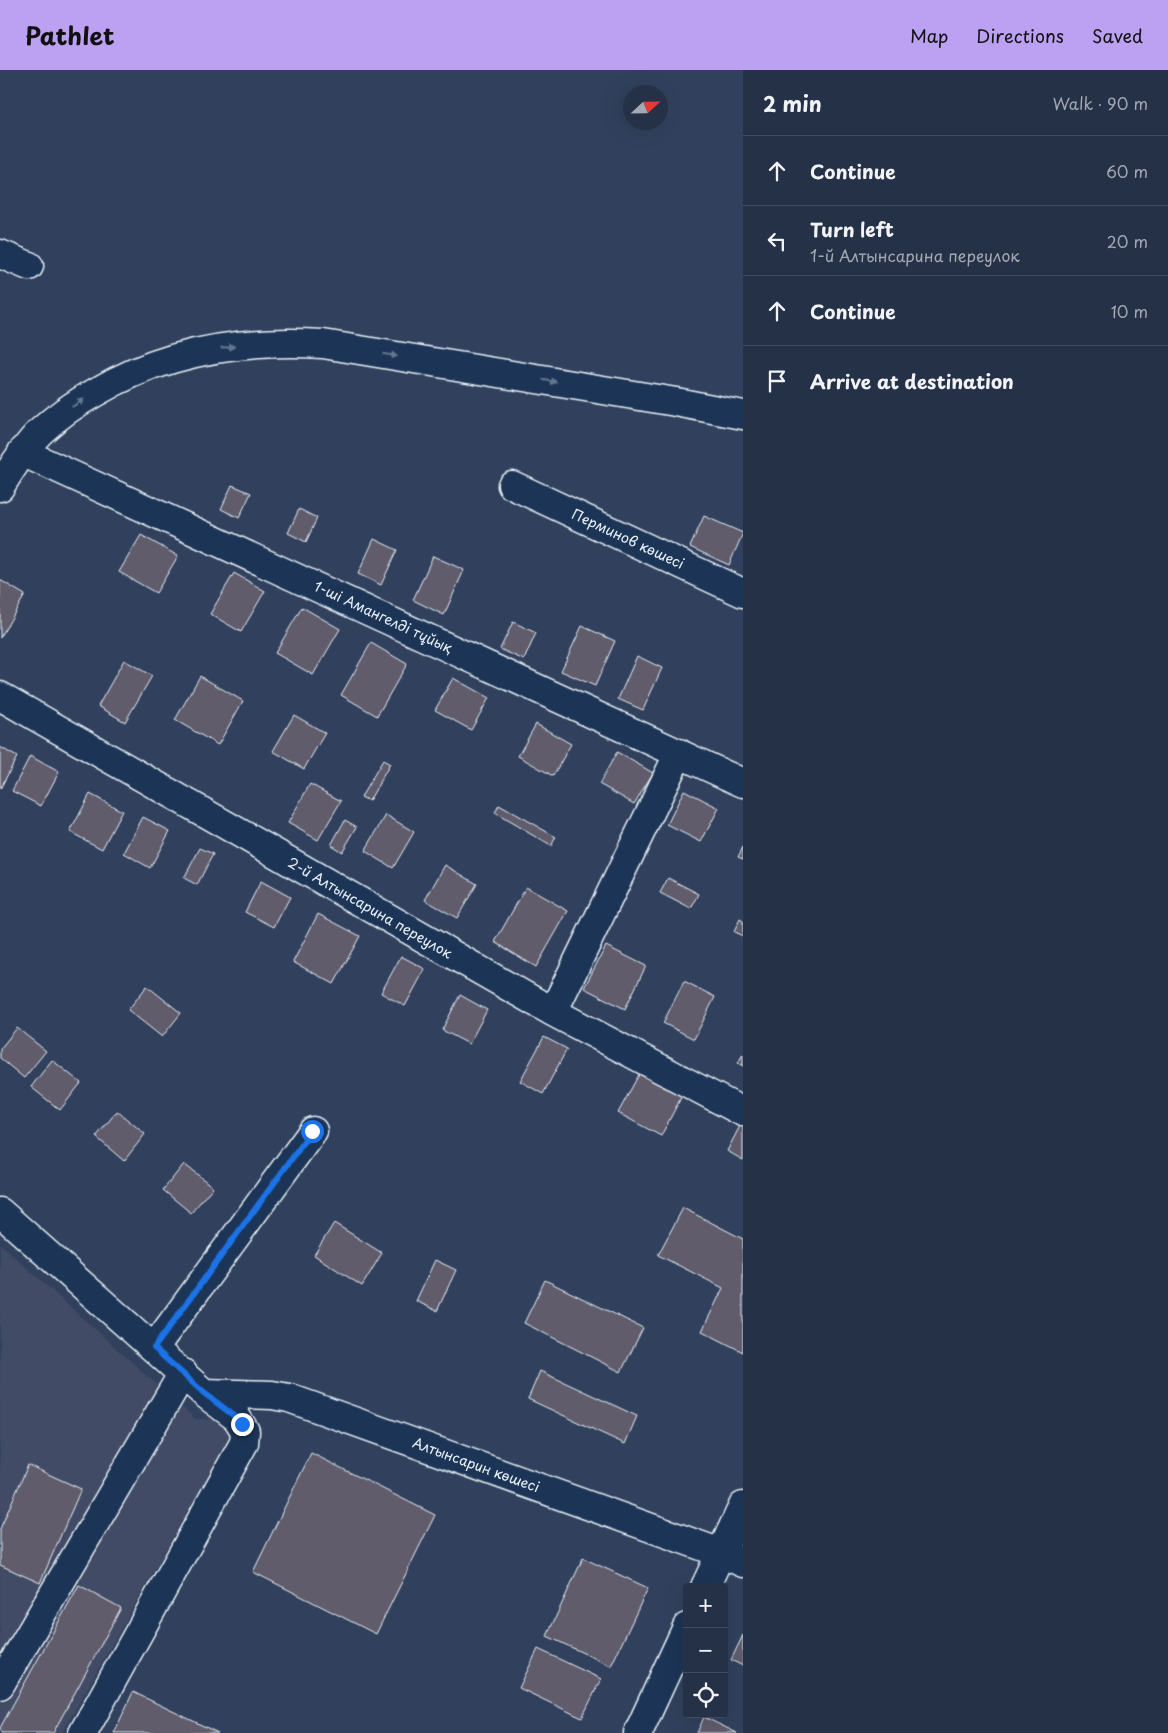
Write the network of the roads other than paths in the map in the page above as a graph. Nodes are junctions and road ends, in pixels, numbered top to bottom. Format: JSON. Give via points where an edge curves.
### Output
{"nodes":[{"id":1,"x":0,"y":254,"type":"edge"},
{"id":2,"x":29,"y":266,"type":"dead end"},
{"id":3,"x":743,"y":415,"type":"edge"},
{"id":4,"x":31,"y":442,"type":"junction"},
{"id":5,"x":512,"y":486,"type":"dead end"},
{"id":6,"x":0,"y":487,"type":"edge"},
{"id":7,"x":743,"y":593,"type":"edge"},
{"id":8,"x":0,"y":696,"type":"edge"},
{"id":9,"x":679,"y":753,"type":"junction"},
{"id":10,"x":743,"y":783,"type":"edge"},
{"id":11,"x":553,"y":1012,"type":"junction"},
{"id":12,"x":743,"y":1112,"type":"edge"},
{"id":13,"x":312,"y":1131,"type":"dead end"},
{"id":14,"x":0,"y":1212,"type":"edge"},
{"id":15,"x":154,"y":1348,"type":"junction"},
{"id":16,"x":182,"y":1373,"type":"junction"},
{"id":17,"x":204,"y":1393,"type":"junction"},
{"id":18,"x":743,"y":1506,"type":"edge"},
{"id":19,"x":732,"y":1558,"type":"edge"},
{"id":20,"x":709,"y":1583,"type":"edge"},
{"id":21,"x":687,"y":1628,"type":"edge"},
{"id":22,"x":0,"y":1685,"type":"edge"},
{"id":23,"x":83,"y":1733,"type":"edge"},
{"id":24,"x":638,"y":1733,"type":"edge"}],
"edges":[{"from":1,"to":2,"type":"main road"},
{"from":4,"to":3,"type":"main road","one_way":true,"via":[[55,418],[86,397],[155,363],[197,351],[295,342],[323,344]]},
{"from":4,"to":6,"type":"main road"},
{"from":4,"to":9,"type":"main road","name":"1-ші Амангелді тұйық"},
{"from":5,"to":7,"type":"main road","name":"Перминов көшесі"},
{"from":8,"to":11,"type":"main road","name":"2-й Алтынсарина переулок"},
{"from":9,"to":10,"type":"main road","name":"1-ші Амангелді тұйық"},
{"from":9,"to":11,"type":"main road"},
{"from":11,"to":12,"type":"main road","name":"2-й Алтынсарина переулок"},
{"from":13,"to":15,"type":"main road"},
{"from":14,"to":15,"type":"main road"},
{"from":15,"to":16,"type":"main road"},
{"from":16,"to":17,"type":"main road"},
{"from":16,"to":22,"type":"main road"},
{"from":17,"to":19,"type":"main road","name":"Алтынсарин көшесі","via":[[289,1398]]},
{"from":17,"to":23,"type":"main road","via":[[242,1424],[246,1431],[244,1443]]},
{"from":18,"to":19,"type":"main road"},
{"from":19,"to":20,"type":"main road"},
{"from":21,"to":24,"type":"main road"}]}
